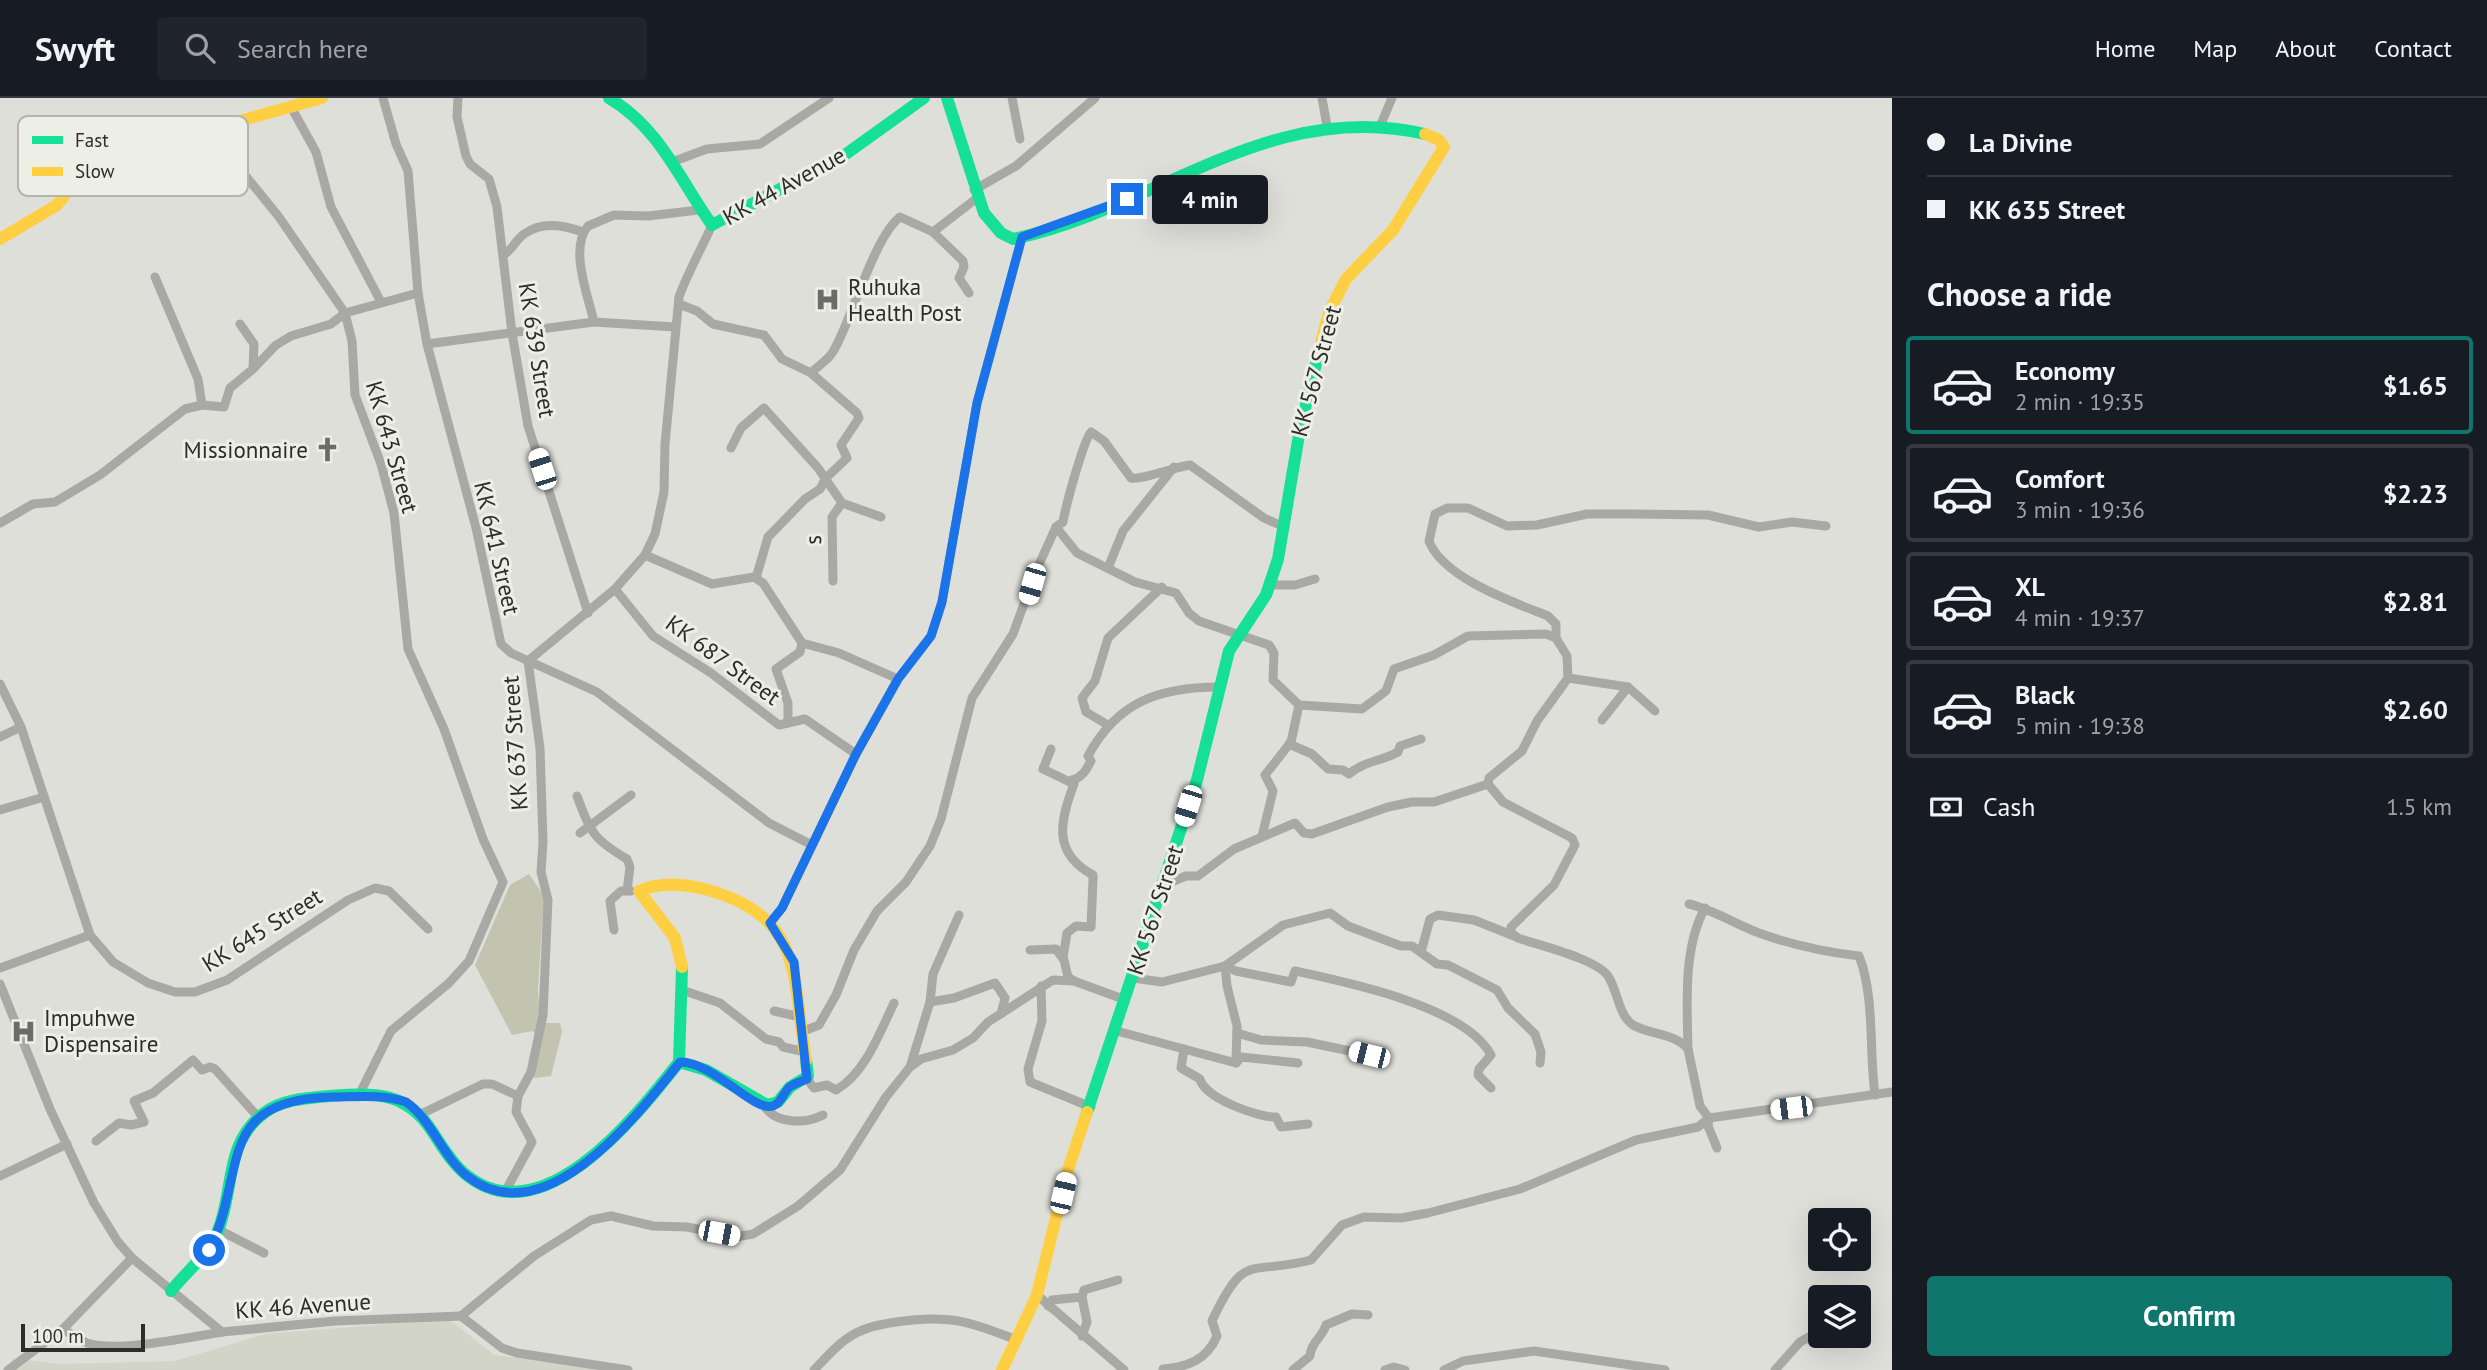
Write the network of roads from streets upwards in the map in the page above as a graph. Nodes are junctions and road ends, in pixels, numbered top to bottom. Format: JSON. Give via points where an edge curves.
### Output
{"nodes":[{"id":1,"x":322,"y":98,"type":"edge"},
{"id":2,"x":383,"y":98,"type":"edge"},
{"id":3,"x":458,"y":98,"type":"edge"},
{"id":4,"x":609,"y":98,"type":"edge"},
{"id":5,"x":829,"y":98,"type":"edge"},
{"id":6,"x":947,"y":98,"type":"edge"},
{"id":7,"x":1012,"y":98,"type":"edge"},
{"id":8,"x":1095,"y":98,"type":"edge"},
{"id":9,"x":1322,"y":98,"type":"edge"},
{"id":10,"x":1392,"y":98,"type":"edge"},
{"id":11,"x":917,"y":101,"type":"edge"},
{"id":12,"x":291,"y":107,"type":"junction"},
{"id":13,"x":248,"y":119,"type":"edge"},
{"id":14,"x":1381,"y":124,"type":"junction"},
{"id":15,"x":1327,"y":126,"type":"junction"},
{"id":16,"x":1020,"y":139,"type":"dead end"},
{"id":17,"x":672,"y":162,"type":"junction"},
{"id":18,"x":248,"y":179,"type":"edge"},
{"id":19,"x":976,"y":194,"type":"junction"},
{"id":20,"x":67,"y":196,"type":"edge"},
{"id":21,"x":699,"y":210,"type":"junction"},
{"id":22,"x":712,"y":225,"type":"junction"},
{"id":23,"x":583,"y":232,"type":"junction"},
{"id":24,"x":933,"y":232,"type":"junction"},
{"id":25,"x":1022,"y":237,"type":"junction"},
{"id":26,"x":0,"y":239,"type":"edge"},
{"id":27,"x":505,"y":254,"type":"junction"},
{"id":28,"x":155,"y":276,"type":"dead end"},
{"id":29,"x":418,"y":293,"type":"junction"},
{"id":30,"x":969,"y":293,"type":"dead end"},
{"id":31,"x":382,"y":302,"type":"junction"},
{"id":32,"x":678,"y":304,"type":"junction"},
{"id":33,"x":345,"y":313,"type":"junction"},
{"id":34,"x":594,"y":322,"type":"junction"},
{"id":35,"x":240,"y":324,"type":"dead end"},
{"id":36,"x":675,"y":327,"type":"junction"},
{"id":37,"x":512,"y":333,"type":"junction"},
{"id":38,"x":427,"y":344,"type":"junction"},
{"id":39,"x":253,"y":369,"type":"junction"},
{"id":40,"x":811,"y":373,"type":"junction"},
{"id":41,"x":202,"y":405,"type":"junction"},
{"id":42,"x":731,"y":448,"type":"dead end"},
{"id":43,"x":1174,"y":467,"type":"junction"},
{"id":44,"x":826,"y":478,"type":"junction"},
{"id":45,"x":842,"y":503,"type":"junction"},
{"id":46,"x":881,"y":517,"type":"dead end"},
{"id":47,"x":0,"y":523,"type":"edge"},
{"id":48,"x":1282,"y":526,"type":"junction"},
{"id":49,"x":1826,"y":526,"type":"dead end"},
{"id":50,"x":1056,"y":527,"type":"junction"},
{"id":51,"x":645,"y":555,"type":"junction"},
{"id":52,"x":1108,"y":568,"type":"junction"},
{"id":53,"x":756,"y":579,"type":"junction"},
{"id":54,"x":1315,"y":579,"type":"dead end"},
{"id":55,"x":833,"y":581,"type":"dead end"},
{"id":56,"x":1269,"y":585,"type":"junction"},
{"id":57,"x":1162,"y":587,"type":"junction"},
{"id":58,"x":615,"y":589,"type":"junction"},
{"id":59,"x":588,"y":613,"type":"junction"},
{"id":60,"x":1241,"y":633,"type":"junction"},
{"id":61,"x":1556,"y":638,"type":"junction"},
{"id":62,"x":802,"y":643,"type":"junction"},
{"id":63,"x":528,"y":661,"type":"junction"},
{"id":64,"x":1568,"y":678,"type":"junction"},
{"id":65,"x":898,"y":679,"type":"junction"},
{"id":66,"x":0,"y":684,"type":"edge"},
{"id":67,"x":1220,"y":687,"type":"junction"},
{"id":68,"x":1628,"y":687,"type":"junction"},
{"id":69,"x":1299,"y":705,"type":"junction"},
{"id":70,"x":1655,"y":711,"type":"dead end"},
{"id":71,"x":1602,"y":720,"type":"dead end"},
{"id":72,"x":788,"y":723,"type":"junction"},
{"id":73,"x":1108,"y":724,"type":"junction"},
{"id":74,"x":21,"y":727,"type":"junction"},
{"id":75,"x":0,"y":737,"type":"edge"},
{"id":76,"x":1420,"y":738,"type":"dead end"},
{"id":77,"x":1289,"y":744,"type":"junction"},
{"id":78,"x":1051,"y":749,"type":"dead end"},
{"id":79,"x":856,"y":754,"type":"junction"},
{"id":80,"x":1072,"y":780,"type":"junction"},
{"id":81,"x":1488,"y":784,"type":"junction"},
{"id":82,"x":631,"y":795,"type":"dead end"},
{"id":83,"x":577,"y":796,"type":"dead end"},
{"id":84,"x":44,"y":797,"type":"junction"},
{"id":85,"x":0,"y":810,"type":"edge"},
{"id":86,"x":589,"y":826,"type":"junction"},
{"id":87,"x":580,"y":833,"type":"dead end"},
{"id":88,"x":1262,"y":836,"type":"junction"},
{"id":89,"x":812,"y":845,"type":"junction"},
{"id":90,"x":1164,"y":885,"type":"junction"},
{"id":91,"x":637,"y":890,"type":"junction"},
{"id":92,"x":1689,"y":904,"type":"dead end"},
{"id":93,"x":1705,"y":908,"type":"junction"},
{"id":94,"x":959,"y":915,"type":"dead end"},
{"id":95,"x":770,"y":923,"type":"junction"},
{"id":96,"x":428,"y":929,"type":"dead end"},
{"id":97,"x":614,"y":930,"type":"dead end"},
{"id":98,"x":90,"y":935,"type":"junction"},
{"id":99,"x":1514,"y":936,"type":"junction"},
{"id":100,"x":1030,"y":950,"type":"dead end"},
{"id":101,"x":1420,"y":951,"type":"junction"},
{"id":102,"x":1063,"y":957,"type":"junction"},
{"id":103,"x":1225,"y":966,"type":"junction"},
{"id":104,"x":0,"y":968,"type":"edge"},
{"id":105,"x":1133,"y":978,"type":"junction"},
{"id":106,"x":1074,"y":981,"type":"junction"},
{"id":107,"x":0,"y":984,"type":"edge"},
{"id":108,"x":1041,"y":986,"type":"junction"},
{"id":109,"x":682,"y":990,"type":"junction"},
{"id":110,"x":1123,"y":999,"type":"junction"},
{"id":111,"x":930,"y":1002,"type":"junction"},
{"id":112,"x":894,"y":1003,"type":"dead end"},
{"id":113,"x":774,"y":1012,"type":"dead end"},
{"id":114,"x":1001,"y":1014,"type":"junction"},
{"id":115,"x":800,"y":1017,"type":"junction"},
{"id":116,"x":1113,"y":1030,"type":"junction"},
{"id":117,"x":801,"y":1032,"type":"junction"},
{"id":118,"x":1237,"y":1032,"type":"junction"},
{"id":119,"x":1184,"y":1049,"type":"junction"},
{"id":120,"x":1688,"y":1049,"type":"junction"},
{"id":121,"x":805,"y":1052,"type":"junction"},
{"id":122,"x":1369,"y":1055,"type":"dead end"},
{"id":123,"x":680,"y":1062,"type":"junction"},
{"id":124,"x":1237,"y":1063,"type":"junction"},
{"id":125,"x":1298,"y":1063,"type":"dead end"},
{"id":126,"x":1539,"y":1063,"type":"dead end"},
{"id":127,"x":910,"y":1067,"type":"junction"},
{"id":128,"x":807,"y":1079,"type":"junction"},
{"id":129,"x":1491,"y":1088,"type":"dead end"},
{"id":130,"x":1892,"y":1092,"type":"edge"},
{"id":131,"x":1875,"y":1095,"type":"junction"},
{"id":132,"x":518,"y":1096,"type":"junction"},
{"id":133,"x":358,"y":1097,"type":"junction"},
{"id":134,"x":765,"y":1107,"type":"junction"},
{"id":135,"x":1091,"y":1107,"type":"junction"},
{"id":136,"x":419,"y":1115,"type":"junction"},
{"id":137,"x":823,"y":1115,"type":"dead end"},
{"id":138,"x":258,"y":1118,"type":"junction"},
{"id":139,"x":1709,"y":1118,"type":"junction"},
{"id":140,"x":1308,"y":1124,"type":"dead end"},
{"id":141,"x":96,"y":1141,"type":"dead end"},
{"id":142,"x":67,"y":1144,"type":"junction"},
{"id":143,"x":1717,"y":1148,"type":"dead end"},
{"id":144,"x":0,"y":1176,"type":"edge"},
{"id":145,"x":504,"y":1194,"type":"junction"},
{"id":146,"x":219,"y":1230,"type":"junction"},
{"id":147,"x":264,"y":1253,"type":"dead end"},
{"id":148,"x":132,"y":1258,"type":"junction"},
{"id":149,"x":1118,"y":1280,"type":"dead end"},
{"id":150,"x":171,"y":1291,"type":"junction"},
{"id":151,"x":1037,"y":1295,"type":"junction"},
{"id":152,"x":1082,"y":1297,"type":"junction"},
{"id":153,"x":1048,"y":1306,"type":"junction"},
{"id":154,"x":1368,"y":1315,"type":"dead end"},
{"id":155,"x":461,"y":1316,"type":"junction"},
{"id":156,"x":63,"y":1329,"type":"junction"},
{"id":157,"x":222,"y":1332,"type":"junction"},
{"id":158,"x":1082,"y":1336,"type":"junction"},
{"id":159,"x":1808,"y":1338,"type":"edge"},
{"id":160,"x":1017,"y":1340,"type":"junction"},
{"id":161,"x":1163,"y":1369,"type":"edge"},
{"id":162,"x":8,"y":1370,"type":"edge"},
{"id":163,"x":628,"y":1370,"type":"edge"},
{"id":164,"x":814,"y":1370,"type":"edge"},
{"id":165,"x":1002,"y":1370,"type":"edge"},
{"id":166,"x":1124,"y":1370,"type":"edge"},
{"id":167,"x":1293,"y":1370,"type":"edge"},
{"id":168,"x":1385,"y":1370,"type":"edge"},
{"id":169,"x":1405,"y":1370,"type":"edge"},
{"id":170,"x":1444,"y":1370,"type":"edge"},
{"id":171,"x":1665,"y":1370,"type":"edge"},
{"id":172,"x":1775,"y":1370,"type":"edge"}],
"edges":[{"from":1,"to":12,"type":"street"},
{"from":2,"to":29,"type":"street","name":"KK 641 Street","via":[[408,171]]},
{"from":3,"to":27,"type":"street","name":"KK 639 Street","via":[[457,117],[466,156],[489,179]]},
{"from":4,"to":17,"type":"street","name":"KK 44 Avenue","via":[[637,114]]},
{"from":5,"to":17,"type":"street","via":[[760,144],[707,149]]},
{"from":6,"to":19,"type":"street"},
{"from":7,"to":16,"type":"street"},
{"from":8,"to":19,"type":"street"},
{"from":9,"to":15,"type":"street"},
{"from":10,"to":14,"type":"street"},
{"from":11,"to":22,"type":"street","name":"KK 44 Avenue","via":[[846,154]]},
{"from":12,"to":13,"type":"street"},
{"from":12,"to":31,"type":"street","via":[[316,152],[331,207]]},
{"from":14,"to":15,"type":"street"},
{"from":14,"to":48,"type":"street","name":"KK 567 Street","via":[[1438,140],[1444,147],[1393,230],[1340,287],[1317,352]]},
{"from":15,"to":25,"type":"street","via":[[1278,135],[1222,155],[1107,208]]},
{"from":17,"to":21,"type":"street","name":"KK 44 Avenue"},
{"from":18,"to":33,"type":"street","name":"KK 643 Street"},
{"from":19,"to":24,"type":"street"},
{"from":19,"to":25,"type":"street","via":[[989,223],[1002,236]]},
{"from":20,"to":26,"type":"street"},
{"from":21,"to":22,"type":"street","name":"KK 44 Avenue"},
{"from":21,"to":23,"type":"street","via":[[614,215]]},
{"from":22,"to":32,"type":"street","name":"KK 637 Street","via":[[686,276]]},
{"from":23,"to":27,"type":"street","via":[[537,226]]},
{"from":23,"to":34,"type":"street","via":[[580,253]]},
{"from":24,"to":30,"type":"street","via":[[962,261],[959,278]]},
{"from":24,"to":40,"type":"street","via":[[897,218],[834,351]]},
{"from":25,"to":65,"type":"street","via":[[977,403],[942,602],[931,636]]},
{"from":27,"to":37,"type":"street","name":"KK 639 Street"},
{"from":28,"to":41,"type":"street","via":[[198,379]]},
{"from":29,"to":31,"type":"street"},
{"from":29,"to":38,"type":"street","name":"KK 641 Street"},
{"from":31,"to":33,"type":"street"},
{"from":32,"to":36,"type":"street","name":"KK 637 Street"},
{"from":32,"to":40,"type":"street","via":[[713,324],[764,335],[782,359]]},
{"from":33,"to":39,"type":"street","via":[[331,324],[283,340]]},
{"from":33,"to":133,"type":"street","name":"KK 643 Street","via":[[352,341],[355,395],[394,513],[408,649],[503,882],[469,961],[391,1031]]},
{"from":34,"to":36,"type":"street"},
{"from":34,"to":37,"type":"street"},
{"from":35,"to":39,"type":"street","via":[[254,344]]},
{"from":36,"to":51,"type":"street","name":"KK 637 Street","via":[[664,492],[655,534]]},
{"from":37,"to":38,"type":"street"},
{"from":37,"to":59,"type":"street","name":"KK 639 Street","via":[[528,426]]},
{"from":38,"to":63,"type":"street","name":"KK 641 Street","via":[[476,528],[497,635],[511,653]]},
{"from":39,"to":41,"type":"street","via":[[230,388],[224,407]]},
{"from":40,"to":44,"type":"street","via":[[859,418],[841,445],[847,458]]},
{"from":41,"to":47,"type":"street","via":[[185,409],[100,475],[55,502],[33,504]]},
{"from":42,"to":44,"type":"street","via":[[741,428],[764,408]]},
{"from":43,"to":48,"type":"street","via":[[1190,465]]},
{"from":43,"to":50,"type":"street","via":[[1131,478],[1104,441],[1091,432],[1063,522]]},
{"from":43,"to":52,"type":"street","via":[[1123,531]]},
{"from":44,"to":45,"type":"street"},
{"from":44,"to":53,"type":"street","via":[[768,537]]},
{"from":45,"to":46,"type":"street"},
{"from":45,"to":55,"type":"street","name":"s","via":[[832,517]]},
{"from":48,"to":56,"type":"street","name":"KK 567 Street"},
{"from":49,"to":61,"type":"street","via":[[1792,522],[1759,527],[1708,515],[1677,514],[1587,514],[1507,526],[1468,508],[1447,508],[1435,514],[1429,541],[1445,562],[1479,585],[1548,616],[1556,624]]},
{"from":50,"to":52,"type":"street","via":[[1077,553]]},
{"from":50,"to":117,"type":"street","via":[[1013,634],[972,698],[930,846],[906,881],[877,911],[819,1025]]},
{"from":51,"to":53,"type":"street","via":[[712,584]]},
{"from":51,"to":58,"type":"street","name":"KK 637 Street"},
{"from":52,"to":57,"type":"street","via":[[1135,582]]},
{"from":53,"to":62,"type":"street"},
{"from":54,"to":56,"type":"street"},
{"from":56,"to":60,"type":"street","name":"KK 567 Street"},
{"from":57,"to":60,"type":"street","via":[[1176,593],[1199,621]]},
{"from":57,"to":73,"type":"street","via":[[1108,638],[1095,681],[1082,698],[1086,712]]},
{"from":58,"to":59,"type":"street","name":"KK 637 Street"},
{"from":58,"to":72,"type":"street","name":"KK 687 Street","via":[[653,636],[711,673],[765,717],[779,725]]},
{"from":59,"to":63,"type":"street","name":"KK 637 Street"},
{"from":60,"to":67,"type":"street","name":"KK 567 Street","via":[[1229,651]]},
{"from":60,"to":69,"type":"street","via":[[1273,648],[1273,680]]},
{"from":61,"to":64,"type":"street","via":[[1567,656]]},
{"from":61,"to":69,"type":"street","via":[[1546,634],[1468,636],[1434,655],[1394,669],[1386,691],[1362,709]]},
{"from":62,"to":65,"type":"street","via":[[839,653]]},
{"from":62,"to":72,"type":"street","via":[[800,652],[776,669],[788,703]]},
{"from":63,"to":89,"type":"street","name":"KK 641 Street","via":[[597,692],[769,823]]},
{"from":63,"to":132,"type":"street","name":"KK 637 Street","via":[[540,748],[541,872],[548,900],[548,951],[538,1044],[531,1072]]},
{"from":64,"to":68,"type":"street"},
{"from":64,"to":81,"type":"street","via":[[1522,751]]},
{"from":65,"to":79,"type":"street"},
{"from":66,"to":74,"type":"street","name":"KK 645 Street"},
{"from":67,"to":73,"type":"street","via":[[1135,702]]},
{"from":67,"to":90,"type":"street","name":"KK 567 Street"},
{"from":68,"to":70,"type":"street"},
{"from":68,"to":71,"type":"street"},
{"from":69,"to":77,"type":"street"},
{"from":72,"to":79,"type":"street","name":"KK 687 Street","via":[[805,719]]},
{"from":73,"to":80,"type":"street","via":[[1088,756],[1091,761],[1078,779]]},
{"from":74,"to":75,"type":"street"},
{"from":74,"to":84,"type":"street","name":"KK 645 Street"},
{"from":76,"to":77,"type":"street","via":[[1349,774],[1328,769],[1312,754]]},
{"from":77,"to":88,"type":"street","via":[[1265,775],[1273,791]]},
{"from":78,"to":80,"type":"street","via":[[1043,769]]},
{"from":79,"to":89,"type":"street"},
{"from":80,"to":102,"type":"street","via":[[1060,832],[1072,861],[1093,875],[1093,920],[1091,927],[1076,926],[1068,933]]},
{"from":81,"to":88,"type":"street","via":[[1434,802],[1388,807],[1312,834],[1304,833],[1295,823]]},
{"from":81,"to":99,"type":"street","via":[[1503,803],[1572,838],[1575,845],[1554,885],[1511,927]]},
{"from":82,"to":86,"type":"street"},
{"from":83,"to":86,"type":"street"},
{"from":84,"to":85,"type":"street"},
{"from":84,"to":98,"type":"street","name":"KK 645 Street"},
{"from":86,"to":87,"type":"street"},
{"from":86,"to":91,"type":"street","via":[[601,844],[627,859]]},
{"from":88,"to":90,"type":"street","via":[[1234,849],[1198,876]]},
{"from":89,"to":95,"type":"street"},
{"from":90,"to":105,"type":"street","name":"KK 567 Street"},
{"from":91,"to":95,"type":"street","via":[[677,884],[706,889],[749,905]]},
{"from":91,"to":97,"type":"street","via":[[621,891],[610,901]]},
{"from":91,"to":109,"type":"street","via":[[675,938]]},
{"from":92,"to":93,"type":"street"},
{"from":93,"to":120,"type":"street","via":[[1686,976]]},
{"from":93,"to":131,"type":"street","via":[[1792,944],[1859,957],[1870,1007]]},
{"from":94,"to":111,"type":"street","via":[[933,974]]},
{"from":95,"to":115,"type":"street","via":[[791,953]]},
{"from":96,"to":98,"type":"street","name":"KK 645 Street","via":[[388,891],[375,888],[348,900],[227,980],[195,992],[175,992],[148,983],[113,962]]},
{"from":98,"to":104,"type":"street"},
{"from":99,"to":101,"type":"street","via":[[1474,920],[1438,915],[1430,919]]},
{"from":99,"to":120,"type":"street","via":[[1599,968],[1634,1025],[1682,1042]]},
{"from":100,"to":102,"type":"street","via":[[1047,947]]},
{"from":101,"to":103,"type":"street","via":[[1348,926],[1330,913],[1283,925]]},
{"from":101,"to":126,"type":"street","via":[[1437,964],[1497,990],[1535,1034]]},
{"from":102,"to":106,"type":"street"},
{"from":103,"to":105,"type":"street","via":[[1162,982]]},
{"from":103,"to":118,"type":"street"},
{"from":103,"to":129,"type":"street","via":[[1291,982],[1295,971],[1314,974],[1422,1006],[1484,1042],[1491,1055],[1478,1075]]},
{"from":105,"to":110,"type":"street","name":"KK 567 Street"},
{"from":106,"to":108,"type":"street","via":[[1054,980]]},
{"from":106,"to":110,"type":"street"},
{"from":107,"to":142,"type":"street","name":"KK 46 Avenue"},
{"from":108,"to":114,"type":"street"},
{"from":108,"to":135,"type":"street","via":[[1042,1021],[1028,1069],[1030,1082]]},
{"from":109,"to":121,"type":"street","via":[[720,1003],[766,1039]]},
{"from":109,"to":123,"type":"street"},
{"from":110,"to":116,"type":"street","name":"KK 567 Street"},
{"from":111,"to":114,"type":"street","via":[[995,983],[1005,998]]},
{"from":111,"to":127,"type":"street"},
{"from":112,"to":128,"type":"street","via":[[873,1048],[845,1086],[814,1088]]},
{"from":113,"to":115,"type":"street"},
{"from":114,"to":127,"type":"street","via":[[953,1050]]},
{"from":115,"to":117,"type":"street"},
{"from":116,"to":119,"type":"street"},
{"from":116,"to":135,"type":"street","name":"KK 567 Street"},
{"from":117,"to":121,"type":"street"},
{"from":118,"to":122,"type":"street","via":[[1261,1040],[1307,1042]]},
{"from":118,"to":124,"type":"street"},
{"from":119,"to":124,"type":"street"},
{"from":119,"to":140,"type":"street","via":[[1181,1068],[1200,1079],[1223,1103],[1276,1117],[1281,1127]]},
{"from":120,"to":139,"type":"street","via":[[1700,1106]]},
{"from":121,"to":128,"type":"street"},
{"from":123,"to":134,"type":"street","via":[[713,1071]]},
{"from":123,"to":145,"type":"street","via":[[624,1131],[545,1188]]},
{"from":124,"to":125,"type":"street","via":[[1241,1057]]},
{"from":127,"to":155,"type":"street","via":[[840,1170],[798,1206],[753,1234],[736,1237],[611,1216],[591,1220],[534,1256]]},
{"from":128,"to":134,"type":"street","via":[[792,1086],[780,1102]]},
{"from":130,"to":131,"type":"street"},
{"from":131,"to":139,"type":"street"},
{"from":132,"to":136,"type":"street","via":[[483,1084]]},
{"from":132,"to":145,"type":"street","via":[[516,1112],[532,1142]]},
{"from":133,"to":136,"type":"street","via":[[399,1099]]},
{"from":133,"to":138,"type":"street","via":[[281,1103]]},
{"from":134,"to":137,"type":"street","via":[[789,1120]]},
{"from":135,"to":151,"type":"street","name":"KK 567 Street","via":[[1067,1173]]},
{"from":136,"to":145,"type":"street","via":[[452,1162],[482,1186]]},
{"from":138,"to":141,"type":"street","via":[[215,1069],[202,1070],[193,1060],[153,1093],[134,1101],[144,1122],[119,1123]]},
{"from":138,"to":146,"type":"street","via":[[234,1155]]},
{"from":139,"to":143,"type":"street","via":[[1707,1126]]},
{"from":139,"to":161,"type":"street","via":[[1698,1126],[1636,1140],[1520,1189],[1428,1213],[1364,1217],[1342,1225],[1311,1260],[1252,1268],[1239,1275],[1212,1321],[1217,1336],[1213,1344],[1191,1365]]},
{"from":142,"to":144,"type":"street"},
{"from":142,"to":148,"type":"street","name":"KK 46 Avenue","via":[[94,1203]]},
{"from":146,"to":147,"type":"street"},
{"from":146,"to":150,"type":"street","via":[[209,1250]]},
{"from":148,"to":150,"type":"street","name":"KK 46 Avenue"},
{"from":148,"to":156,"type":"street"},
{"from":149,"to":152,"type":"street","via":[[1084,1290]]},
{"from":150,"to":157,"type":"street","name":"KK 46 Avenue"},
{"from":151,"to":153,"type":"street"},
{"from":151,"to":160,"type":"street","name":"KK 567 Street"},
{"from":152,"to":153,"type":"street","via":[[1052,1300]]},
{"from":152,"to":158,"type":"street","via":[[1087,1322]]},
{"from":153,"to":158,"type":"street"},
{"from":154,"to":167,"type":"street","via":[[1352,1314],[1326,1325],[1310,1356]]},
{"from":155,"to":157,"type":"street","name":"KK 46 Avenue"},
{"from":155,"to":163,"type":"street","via":[[502,1348],[517,1353]]},
{"from":156,"to":157,"type":"street","via":[[97,1345]]},
{"from":156,"to":162,"type":"street"},
{"from":158,"to":166,"type":"street"},
{"from":159,"to":172,"type":"street"},
{"from":160,"to":164,"type":"street","via":[[939,1316],[889,1323],[869,1326],[845,1340]]},
{"from":160,"to":165,"type":"street","name":"KK 567 Street"},
{"from":168,"to":169,"type":"street"},
{"from":170,"to":171,"type":"street","via":[[1463,1361],[1534,1351]]}]}
